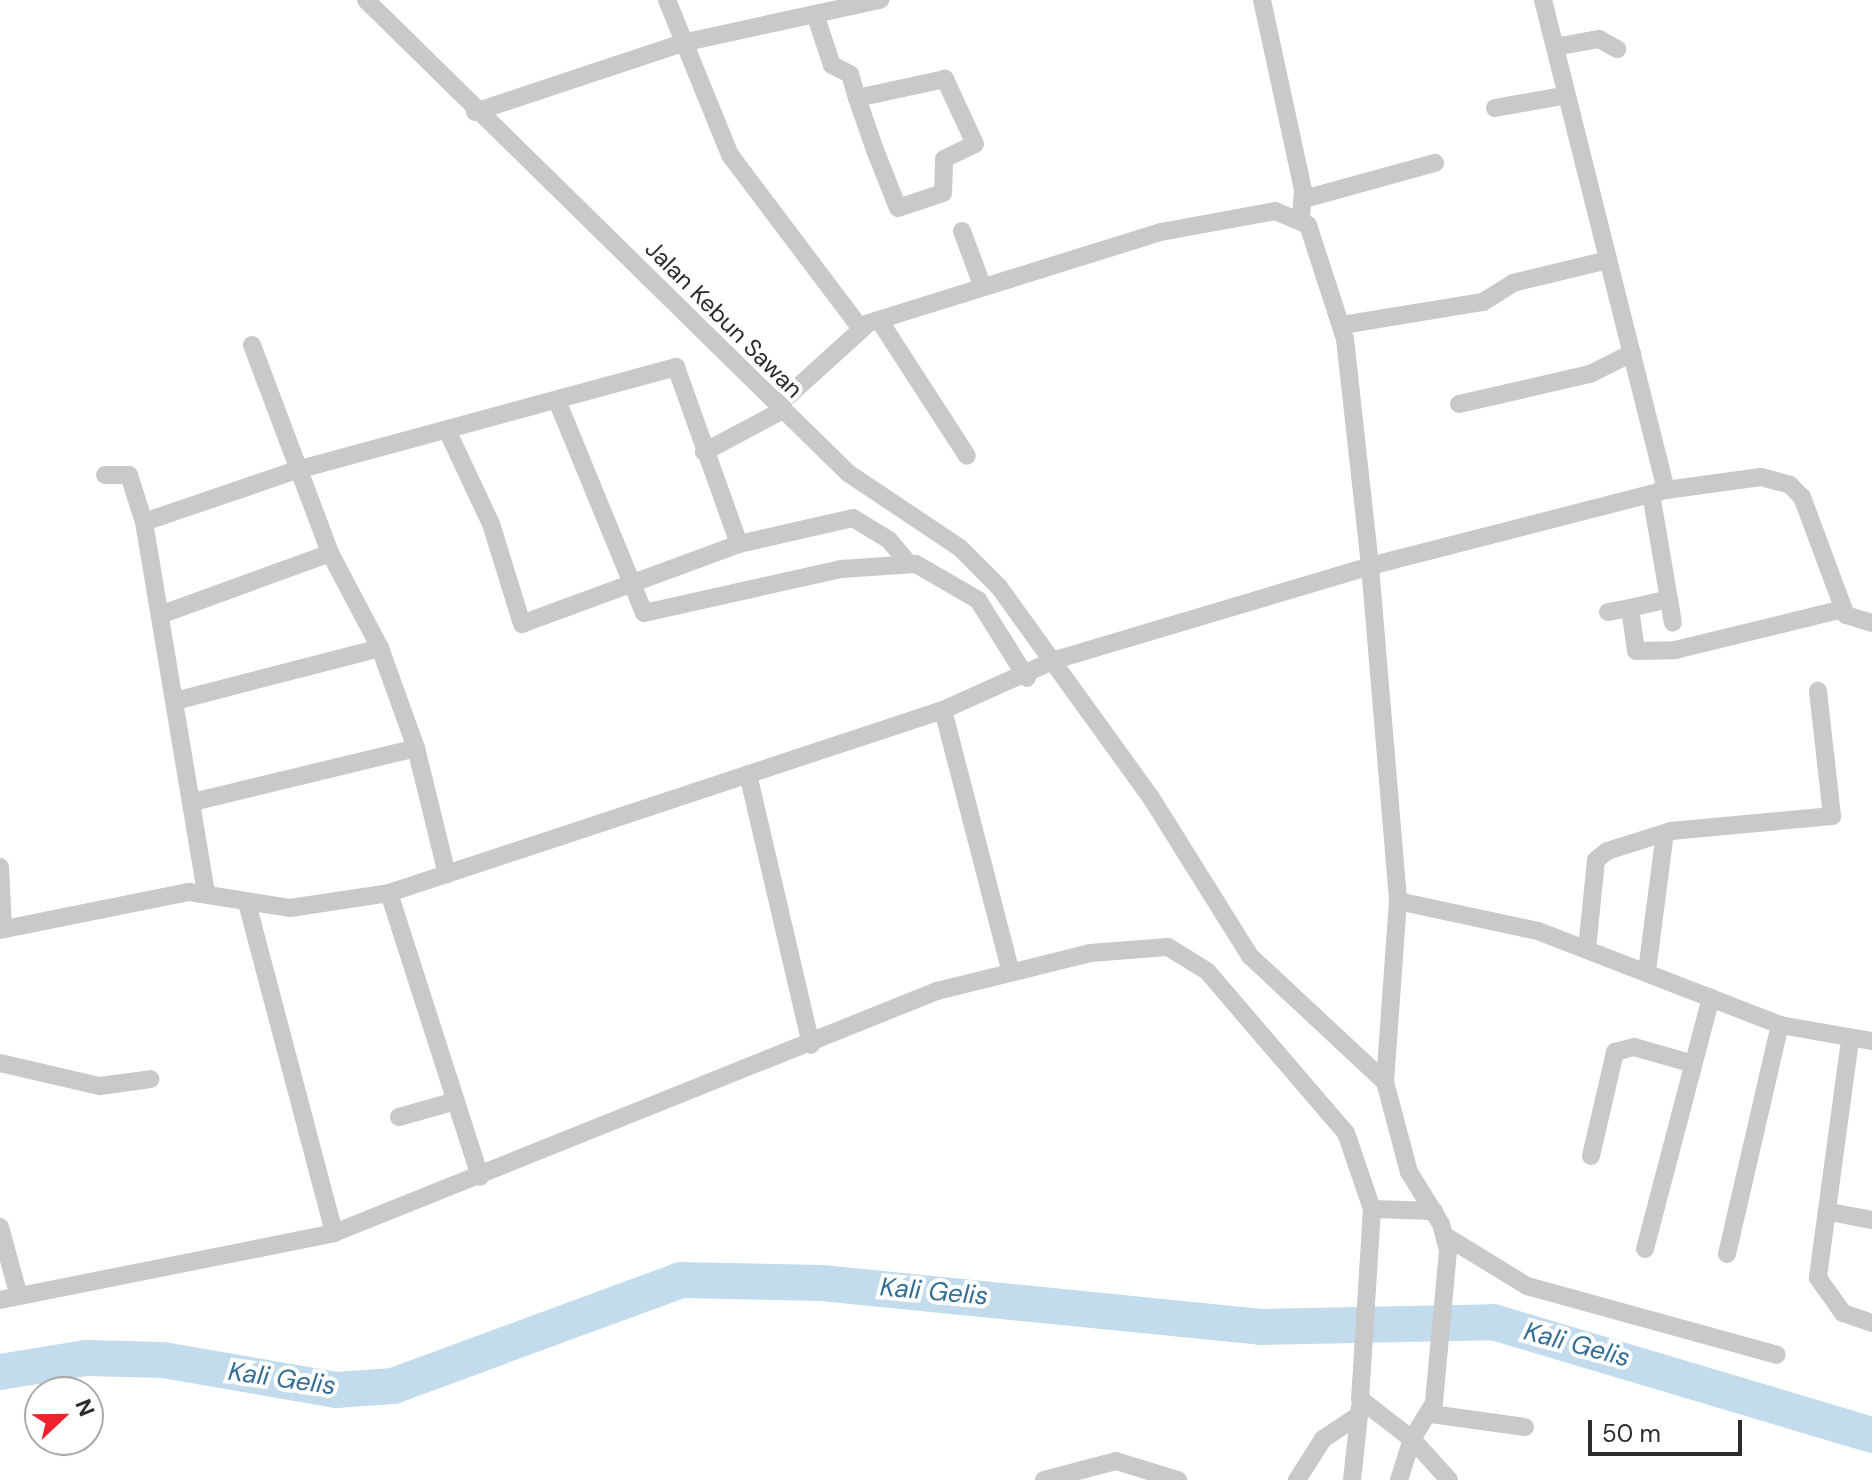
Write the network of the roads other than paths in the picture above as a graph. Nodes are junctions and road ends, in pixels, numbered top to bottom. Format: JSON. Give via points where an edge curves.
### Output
{"nodes":[{"id":1,"x":366,"y":0,"type":"edge"},
{"id":2,"x":667,"y":0,"type":"edge"},
{"id":3,"x":880,"y":0,"type":"edge"},
{"id":4,"x":1262,"y":0,"type":"edge"},
{"id":5,"x":1543,"y":0,"type":"edge"},
{"id":6,"x":852,"y":3,"type":"edge"},
{"id":7,"x":815,"y":14,"type":"junction"},
{"id":8,"x":682,"y":43,"type":"junction"},
{"id":9,"x":1555,"y":47,"type":"junction"},
{"id":10,"x":1617,"y":49,"type":"dead end"},
{"id":11,"x":1567,"y":95,"type":"junction"},
{"id":12,"x":857,"y":98,"type":"junction"},
{"id":13,"x":1495,"y":108,"type":"dead end"},
{"id":14,"x":475,"y":112,"type":"junction"},
{"id":15,"x":1435,"y":163,"type":"dead end"},
{"id":16,"x":1303,"y":208,"type":"junction"},
{"id":17,"x":962,"y":231,"type":"dead end"},
{"id":18,"x":1608,"y":260,"type":"junction"},
{"id":19,"x":982,"y":285,"type":"junction"},
{"id":20,"x":872,"y":325,"type":"junction"},
{"id":21,"x":1342,"y":325,"type":"junction"},
{"id":22,"x":252,"y":345,"type":"dead end"},
{"id":23,"x":1632,"y":353,"type":"junction"},
{"id":24,"x":558,"y":403,"type":"junction"},
{"id":25,"x":1459,"y":404,"type":"dead end"},
{"id":26,"x":778,"y":412,"type":"junction"},
{"id":27,"x":448,"y":432,"type":"junction"},
{"id":28,"x":704,"y":452,"type":"junction"},
{"id":29,"x":967,"y":456,"type":"dead end"},
{"id":30,"x":306,"y":468,"type":"junction"},
{"id":31,"x":105,"y":475,"type":"dead end"},
{"id":32,"x":1659,"y":492,"type":"junction"},
{"id":33,"x":144,"y":522,"type":"junction"},
{"id":34,"x":739,"y":544,"type":"junction"},
{"id":35,"x":330,"y":553,"type":"junction"},
{"id":36,"x":908,"y":563,"type":"junction"},
{"id":37,"x":1370,"y":566,"type":"junction"},
{"id":38,"x":627,"y":586,"type":"junction"},
{"id":39,"x":1669,"y":599,"type":"junction"},
{"id":40,"x":1630,"y":608,"type":"junction"},
{"id":41,"x":1843,"y":609,"type":"junction"},
{"id":42,"x":1608,"y":612,"type":"dead end"},
{"id":43,"x":160,"y":615,"type":"junction"},
{"id":44,"x":1673,"y":623,"type":"dead end"},
{"id":45,"x":1872,"y":623,"type":"edge"},
{"id":46,"x":380,"y":648,"type":"junction"},
{"id":47,"x":1054,"y":664,"type":"junction"},
{"id":48,"x":1029,"y":677,"type":"junction"},
{"id":49,"x":1818,"y":691,"type":"dead end"},
{"id":50,"x":175,"y":701,"type":"junction"},
{"id":51,"x":943,"y":710,"type":"junction"},
{"id":52,"x":416,"y":748,"type":"junction"},
{"id":53,"x":748,"y":774,"type":"junction"},
{"id":54,"x":193,"y":802,"type":"junction"},
{"id":55,"x":1665,"y":833,"type":"junction"},
{"id":56,"x":0,"y":867,"type":"edge"},
{"id":57,"x":447,"y":874,"type":"junction"},
{"id":58,"x":206,"y":892,"type":"junction"},
{"id":59,"x":389,"y":893,"type":"junction"},
{"id":60,"x":1398,"y":901,"type":"junction"},
{"id":61,"x":247,"y":903,"type":"junction"},
{"id":62,"x":1,"y":929,"type":"edge"},
{"id":63,"x":1587,"y":949,"type":"junction"},
{"id":64,"x":1010,"y":970,"type":"junction"},
{"id":65,"x":1647,"y":971,"type":"junction"},
{"id":66,"x":1711,"y":997,"type":"junction"},
{"id":67,"x":1780,"y":1025,"type":"junction"},
{"id":68,"x":1850,"y":1040,"type":"junction"},
{"id":69,"x":1872,"y":1041,"type":"edge"},
{"id":70,"x":811,"y":1045,"type":"junction"},
{"id":71,"x":0,"y":1063,"type":"edge"},
{"id":72,"x":1690,"y":1063,"type":"junction"},
{"id":73,"x":151,"y":1079,"type":"dead end"},
{"id":74,"x":1385,"y":1082,"type":"junction"},
{"id":75,"x":456,"y":1101,"type":"junction"},
{"id":76,"x":399,"y":1117,"type":"dead end"},
{"id":77,"x":1591,"y":1156,"type":"dead end"},
{"id":78,"x":480,"y":1177,"type":"junction"},
{"id":79,"x":1372,"y":1209,"type":"junction"},
{"id":80,"x":1434,"y":1211,"type":"junction"},
{"id":81,"x":1830,"y":1212,"type":"junction"},
{"id":82,"x":1872,"y":1220,"type":"edge"},
{"id":83,"x":0,"y":1227,"type":"edge"},
{"id":84,"x":334,"y":1233,"type":"junction"},
{"id":85,"x":1448,"y":1244,"type":"junction"},
{"id":86,"x":1645,"y":1249,"type":"dead end"},
{"id":87,"x":1727,"y":1254,"type":"dead end"},
{"id":88,"x":9,"y":1297,"type":"edge"},
{"id":89,"x":1872,"y":1323,"type":"edge"},
{"id":90,"x":1777,"y":1355,"type":"dead end"},
{"id":91,"x":1360,"y":1402,"type":"junction"},
{"id":92,"x":1431,"y":1414,"type":"junction"},
{"id":93,"x":1525,"y":1427,"type":"dead end"},
{"id":94,"x":1412,"y":1439,"type":"junction"},
{"id":95,"x":1044,"y":1480,"type":"edge"},
{"id":96,"x":1178,"y":1480,"type":"edge"},
{"id":97,"x":1297,"y":1480,"type":"edge"},
{"id":98,"x":1352,"y":1480,"type":"edge"},
{"id":99,"x":1399,"y":1480,"type":"edge"},
{"id":100,"x":1449,"y":1480,"type":"edge"}],
"edges":[{"from":1,"to":14,"type":"street","name":"Jalan Kebun Sawan"},
{"from":2,"to":8,"type":"street"},
{"from":3,"to":6,"type":"street"},
{"from":4,"to":16,"type":"street"},
{"from":5,"to":9,"type":"street"},
{"from":6,"to":7,"type":"street"},
{"from":7,"to":8,"type":"street"},
{"from":7,"to":12,"type":"street","via":[[832,65],[848,70]]},
{"from":8,"to":14,"type":"street"},
{"from":8,"to":20,"type":"street","via":[[730,155]]},
{"from":9,"to":10,"type":"street","via":[[1606,39]]},
{"from":9,"to":11,"type":"street"},
{"from":11,"to":13,"type":"street"},
{"from":11,"to":18,"type":"street"},
{"from":12,"to":12,"type":"street","via":[[898,208],[948,187],[944,159],[975,144],[945,79]]},
{"from":14,"to":26,"type":"street","name":"Jalan Kebun Sawan"},
{"from":15,"to":16,"type":"street"},
{"from":16,"to":19,"type":"street","via":[[1161,232]]},
{"from":16,"to":21,"type":"street"},
{"from":17,"to":19,"type":"street"},
{"from":18,"to":21,"type":"street","via":[[1513,283],[1483,302]]},
{"from":18,"to":23,"type":"street"},
{"from":19,"to":20,"type":"street"},
{"from":20,"to":26,"type":"street"},
{"from":20,"to":29,"type":"street"},
{"from":21,"to":37,"type":"street"},
{"from":22,"to":30,"type":"street"},
{"from":23,"to":25,"type":"street","via":[[1590,374]]},
{"from":23,"to":32,"type":"street"},
{"from":24,"to":27,"type":"street"},
{"from":24,"to":28,"type":"street","via":[[676,367]]},
{"from":24,"to":38,"type":"street"},
{"from":26,"to":28,"type":"street","via":[[755,429]]},
{"from":26,"to":47,"type":"street","name":"Jalan Kebun Sawan","via":[[870,491],[979,566]]},
{"from":27,"to":30,"type":"street"},
{"from":27,"to":38,"type":"street","via":[[491,524],[522,624]]},
{"from":28,"to":34,"type":"street"},
{"from":30,"to":33,"type":"street"},
{"from":30,"to":35,"type":"street"},
{"from":31,"to":33,"type":"street","via":[[129,475]]},
{"from":32,"to":37,"type":"street"},
{"from":32,"to":39,"type":"street"},
{"from":32,"to":41,"type":"street","via":[[1761,477],[1790,485],[1802,497]]},
{"from":33,"to":43,"type":"street"},
{"from":34,"to":36,"type":"street","via":[[853,518],[889,540]]},
{"from":34,"to":38,"type":"street"},
{"from":35,"to":43,"type":"street"},
{"from":35,"to":46,"type":"street"},
{"from":36,"to":38,"type":"street","via":[[841,569],[650,613],[640,610]]},
{"from":36,"to":48,"type":"street","via":[[937,570],[978,600]]},
{"from":37,"to":47,"type":"street"},
{"from":37,"to":60,"type":"street"},
{"from":39,"to":40,"type":"street"},
{"from":39,"to":44,"type":"street"},
{"from":40,"to":41,"type":"street","via":[[1641,653]]},
{"from":40,"to":42,"type":"street"},
{"from":41,"to":45,"type":"street","via":[[1852,621]]},
{"from":43,"to":50,"type":"street"},
{"from":46,"to":50,"type":"street"},
{"from":46,"to":52,"type":"street"},
{"from":47,"to":48,"type":"street"},
{"from":47,"to":74,"type":"street","name":"Jalan Kebun Sawan","via":[[1250,956]]},
{"from":48,"to":51,"type":"street"},
{"from":49,"to":55,"type":"street","via":[[1832,816]]},
{"from":50,"to":54,"type":"street"},
{"from":51,"to":53,"type":"street"},
{"from":51,"to":64,"type":"street"},
{"from":52,"to":54,"type":"street"},
{"from":52,"to":57,"type":"street"},
{"from":53,"to":57,"type":"street"},
{"from":53,"to":70,"type":"street"},
{"from":54,"to":58,"type":"street"},
{"from":55,"to":63,"type":"street","via":[[1596,860]]},
{"from":55,"to":65,"type":"street"},
{"from":56,"to":62,"type":"street"},
{"from":57,"to":59,"type":"street"},
{"from":58,"to":61,"type":"street"},
{"from":58,"to":62,"type":"street"},
{"from":59,"to":61,"type":"street","via":[[311,908]]},
{"from":59,"to":75,"type":"street"},
{"from":60,"to":63,"type":"street"},
{"from":60,"to":74,"type":"street"},
{"from":61,"to":84,"type":"street"},
{"from":63,"to":65,"type":"street"},
{"from":64,"to":70,"type":"street","via":[[937,991]]},
{"from":64,"to":79,"type":"street","via":[[1151,946],[1189,955],[1338,1121]]},
{"from":65,"to":66,"type":"street"},
{"from":66,"to":67,"type":"street"},
{"from":66,"to":72,"type":"street"},
{"from":67,"to":68,"type":"street"},
{"from":67,"to":87,"type":"street"},
{"from":68,"to":69,"type":"street"},
{"from":68,"to":81,"type":"street"},
{"from":70,"to":78,"type":"street"},
{"from":71,"to":73,"type":"street","via":[[88,1085]]},
{"from":72,"to":77,"type":"street","via":[[1634,1047],[1615,1052]]},
{"from":72,"to":86,"type":"street"},
{"from":74,"to":80,"type":"street","via":[[1409,1172]]},
{"from":75,"to":76,"type":"street"},
{"from":75,"to":78,"type":"street"},
{"from":78,"to":84,"type":"street"},
{"from":79,"to":80,"type":"street"},
{"from":79,"to":91,"type":"street"},
{"from":80,"to":85,"type":"street"},
{"from":81,"to":82,"type":"street"},
{"from":81,"to":89,"type":"street","via":[[1818,1251],[1824,1295],[1843,1313]]},
{"from":83,"to":88,"type":"street"},
{"from":84,"to":88,"type":"street"},
{"from":85,"to":90,"type":"street","via":[[1527,1286]]},
{"from":85,"to":92,"type":"street","via":[[1441,1362]]},
{"from":91,"to":94,"type":"street"},
{"from":91,"to":97,"type":"street","via":[[1323,1439]]},
{"from":91,"to":98,"type":"street"},
{"from":92,"to":93,"type":"street"},
{"from":92,"to":94,"type":"street"},
{"from":94,"to":99,"type":"street"},
{"from":94,"to":100,"type":"street"},
{"from":95,"to":96,"type":"street","via":[[1116,1461]]}]}
